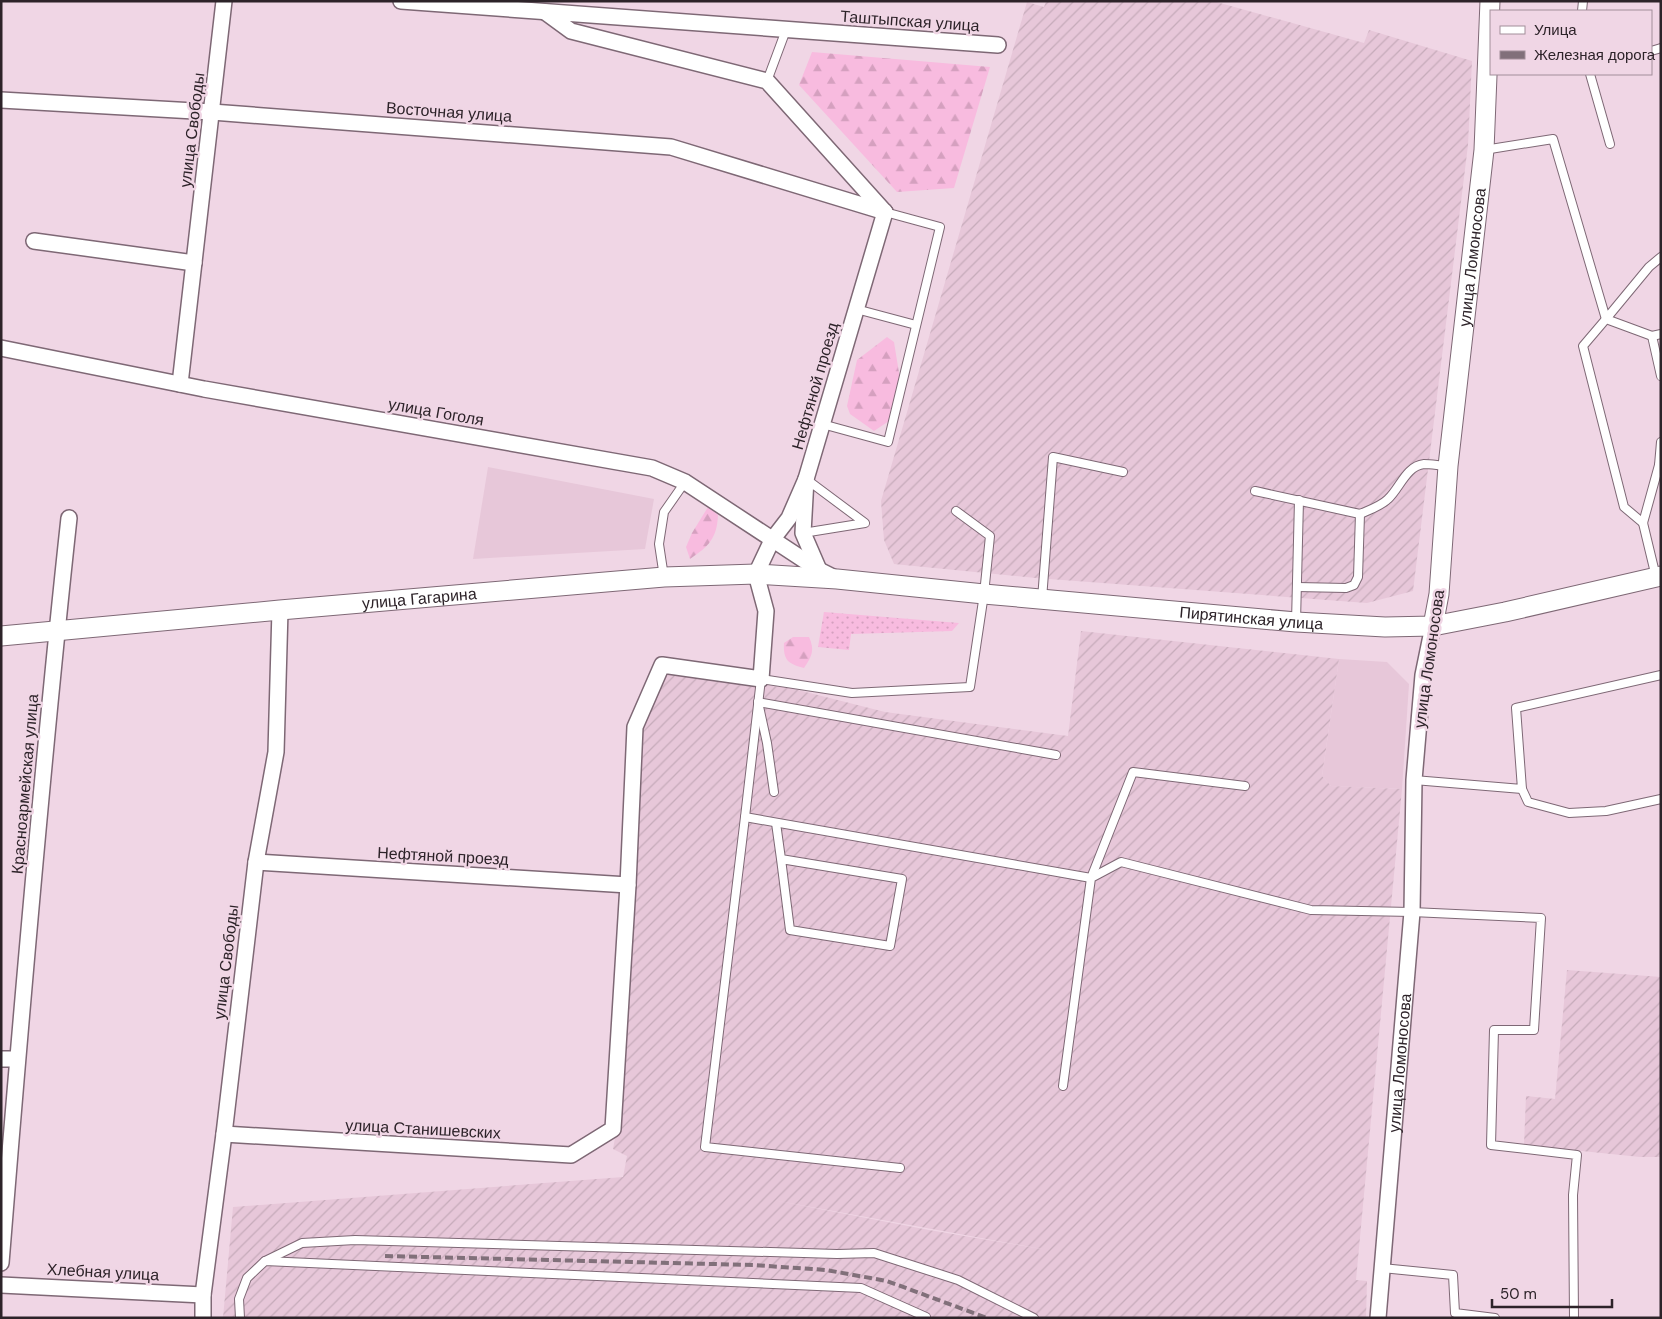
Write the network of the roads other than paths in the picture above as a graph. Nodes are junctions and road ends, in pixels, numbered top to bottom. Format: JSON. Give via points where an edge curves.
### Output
{"nodes":[{"id":1,"x":224,"y":1,"type":"edge"},
{"id":2,"x":401,"y":1,"type":"edge"},
{"id":3,"x":1490,"y":1,"type":"edge"},
{"id":4,"x":545,"y":7,"type":"edge"},
{"id":5,"x":786,"y":30,"type":"junction"},
{"id":6,"x":998,"y":45,"type":"dead end"},
{"id":7,"x":1590,"y":75,"type":"edge"},
{"id":8,"x":767,"y":81,"type":"junction"},
{"id":9,"x":1,"y":100,"type":"edge"},
{"id":10,"x":212,"y":112,"type":"junction"},
{"id":11,"x":1610,"y":144,"type":"dead end"},
{"id":12,"x":1484,"y":150,"type":"junction"},
{"id":13,"x":885,"y":212,"type":"junction"},
{"id":14,"x":34,"y":241,"type":"dead end"},
{"id":15,"x":1661,"y":257,"type":"edge"},
{"id":16,"x":194,"y":263,"type":"junction"},
{"id":17,"x":856,"y":309,"type":"junction"},
{"id":18,"x":1606,"y":319,"type":"junction"},
{"id":19,"x":916,"y":325,"type":"junction"},
{"id":20,"x":1661,"y":334,"type":"edge"},
{"id":21,"x":1652,"y":336,"type":"junction"},
{"id":22,"x":1,"y":348,"type":"edge"},
{"id":23,"x":1661,"y":376,"type":"edge"},
{"id":24,"x":180,"y":384,"type":"junction"},
{"id":25,"x":822,"y":424,"type":"junction"},
{"id":26,"x":1661,"y":442,"type":"edge"},
{"id":27,"x":1660,"y":464,"type":"edge"},
{"id":28,"x":1448,"y":466,"type":"junction"},
{"id":29,"x":1123,"y":472,"type":"dead end"},
{"id":30,"x":806,"y":479,"type":"junction"},
{"id":31,"x":685,"y":482,"type":"junction"},
{"id":32,"x":1255,"y":491,"type":"dead end"},
{"id":33,"x":1299,"y":500,"type":"junction"},
{"id":34,"x":956,"y":511,"type":"dead end"},
{"id":35,"x":1360,"y":514,"type":"junction"},
{"id":36,"x":69,"y":518,"type":"dead end"},
{"id":37,"x":1643,"y":522,"type":"junction"},
{"id":38,"x":803,"y":533,"type":"junction"},
{"id":39,"x":772,"y":540,"type":"junction"},
{"id":40,"x":819,"y":570,"type":"junction"},
{"id":41,"x":756,"y":574,"type":"junction"},
{"id":42,"x":664,"y":577,"type":"junction"},
{"id":43,"x":1658,"y":577,"type":"edge"},
{"id":44,"x":837,"y":579,"type":"junction"},
{"id":45,"x":1297,"y":587,"type":"junction"},
{"id":46,"x":984,"y":594,"type":"junction"},
{"id":47,"x":1042,"y":599,"type":"junction"},
{"id":48,"x":280,"y":610,"type":"junction"},
{"id":49,"x":1296,"y":622,"type":"junction"},
{"id":50,"x":1433,"y":626,"type":"junction"},
{"id":51,"x":57,"y":631,"type":"junction"},
{"id":52,"x":1,"y":636,"type":"edge"},
{"id":53,"x":1661,"y":675,"type":"edge"},
{"id":54,"x":761,"y":679,"type":"junction"},
{"id":55,"x":758,"y":702,"type":"junction"},
{"id":56,"x":1056,"y":755,"type":"dead end"},
{"id":57,"x":1414,"y":780,"type":"junction"},
{"id":58,"x":1245,"y":786,"type":"dead end"},
{"id":59,"x":1522,"y":789,"type":"junction"},
{"id":60,"x":774,"y":792,"type":"dead end"},
{"id":61,"x":1661,"y":799,"type":"edge"},
{"id":62,"x":745,"y":817,"type":"junction"},
{"id":63,"x":776,"y":823,"type":"junction"},
{"id":64,"x":781,"y":859,"type":"junction"},
{"id":65,"x":256,"y":862,"type":"junction"},
{"id":66,"x":1091,"y":878,"type":"junction"},
{"id":67,"x":628,"y":885,"type":"junction"},
{"id":68,"x":1412,"y":912,"type":"junction"},
{"id":69,"x":1,"y":1059,"type":"edge"},
{"id":70,"x":17,"y":1059,"type":"junction"},
{"id":71,"x":1063,"y":1086,"type":"dead end"},
{"id":72,"x":224,"y":1134,"type":"junction"},
{"id":73,"x":900,"y":1168,"type":"dead end"},
{"id":74,"x":265,"y":1261,"type":"junction"},
{"id":75,"x":1,"y":1263,"type":"edge"},
{"id":76,"x":1382,"y":1268,"type":"junction"},
{"id":77,"x":1,"y":1284,"type":"edge"},
{"id":78,"x":203,"y":1295,"type":"junction"},
{"id":79,"x":926,"y":1316,"type":"dead end"},
{"id":80,"x":203,"y":1318,"type":"edge"},
{"id":81,"x":240,"y":1318,"type":"edge"},
{"id":82,"x":1034,"y":1318,"type":"edge"},
{"id":83,"x":1378,"y":1318,"type":"edge"},
{"id":84,"x":1495,"y":1318,"type":"edge"},
{"id":85,"x":1574,"y":1318,"type":"edge"}],
"edges":[{"from":1,"to":10,"type":"street","name":"улица Свободы"},
{"from":2,"to":4,"type":"street","name":"Таштыпская улица"},
{"from":3,"to":12,"type":"street","name":"улица Ломоносова"},
{"from":4,"to":5,"type":"street","name":"Таштыпская улица"},
{"from":4,"to":8,"type":"street","via":[[570,31]]},
{"from":5,"to":6,"type":"street","name":"Таштыпская улица"},
{"from":5,"to":8,"type":"lane"},
{"from":7,"to":11,"type":"lane"},
{"from":8,"to":13,"type":"street"},
{"from":9,"to":10,"type":"street","name":"Восточная улица"},
{"from":10,"to":13,"type":"street","name":"Восточная улица","via":[[671,147]]},
{"from":10,"to":16,"type":"street","name":"улица Свободы"},
{"from":12,"to":18,"type":"lane","via":[[1553,139]]},
{"from":12,"to":28,"type":"street","name":"улица Ломоносова"},
{"from":13,"to":17,"type":"street","name":"Нефтяной проезд"},
{"from":13,"to":19,"type":"lane","via":[[940,227]]},
{"from":14,"to":16,"type":"street"},
{"from":15,"to":18,"type":"lane"},
{"from":16,"to":24,"type":"street","name":"улица Свободы"},
{"from":17,"to":19,"type":"lane"},
{"from":17,"to":25,"type":"street","name":"Нефтяной проезд"},
{"from":18,"to":21,"type":"lane"},
{"from":18,"to":37,"type":"lane","via":[[1583,346],[1624,507]]},
{"from":19,"to":25,"type":"lane","via":[[888,442]]},
{"from":20,"to":21,"type":"lane"},
{"from":21,"to":23,"type":"lane"},
{"from":22,"to":24,"type":"street","name":"улица Гоголя"},
{"from":24,"to":31,"type":"street","name":"улица Гоголя","via":[[652,468]]},
{"from":25,"to":30,"type":"street","name":"Нефтяной проезд"},
{"from":26,"to":27,"type":"lane"},
{"from":27,"to":37,"type":"lane"},
{"from":28,"to":35,"type":"lane","via":[[1416,466],[1388,499]]},
{"from":28,"to":50,"type":"street","name":"улица Ломоносова","via":[[1439,594]]},
{"from":29,"to":47,"type":"lane","via":[[1052,457]]},
{"from":30,"to":38,"type":"street","name":"Нефтяной проезд"},
{"from":30,"to":38,"type":"lane","via":[[865,523]]},
{"from":30,"to":39,"type":"street","via":[[789,518]]},
{"from":31,"to":39,"type":"street","name":"улица Гоголя"},
{"from":31,"to":42,"type":"lane","via":[[664,512],[659,544]]},
{"from":32,"to":33,"type":"lane"},
{"from":33,"to":35,"type":"lane"},
{"from":33,"to":45,"type":"lane"},
{"from":34,"to":46,"type":"lane","via":[[990,536]]},
{"from":35,"to":45,"type":"lane","via":[[1358,577],[1354,585],[1346,588]]},
{"from":36,"to":51,"type":"street","name":"Красноармейская улица"},
{"from":37,"to":43,"type":"lane"},
{"from":38,"to":40,"type":"street","name":"Нефтяной проезд"},
{"from":39,"to":40,"type":"street","name":"улица Гоголя"},
{"from":39,"to":41,"type":"street"},
{"from":40,"to":44,"type":"street","name":"улица Гоголя"},
{"from":41,"to":42,"type":"street","name":"улица Гагарина"},
{"from":41,"to":44,"type":"street","name":"улица Гагарина"},
{"from":41,"to":54,"type":"street","via":[[766,611]]},
{"from":42,"to":48,"type":"street","name":"улица Гагарина"},
{"from":43,"to":50,"type":"street","name":"Пирятинская улица"},
{"from":44,"to":46,"type":"street","name":"Пирятинская улица"},
{"from":45,"to":49,"type":"lane"},
{"from":46,"to":47,"type":"street","name":"Пирятинская улица"},
{"from":46,"to":54,"type":"lane","via":[[970,687],[852,693]]},
{"from":47,"to":49,"type":"street","name":"Пирятинская улица"},
{"from":48,"to":51,"type":"street","name":"улица Гагарина"},
{"from":48,"to":65,"type":"street","name":"улица Свободы","via":[[276,752]]},
{"from":49,"to":50,"type":"street","name":"Пирятинская улица"},
{"from":50,"to":57,"type":"street","name":"улица Ломоносова","via":[[1423,674]]},
{"from":51,"to":52,"type":"street","name":"улица Гагарина"},
{"from":51,"to":70,"type":"street","name":"Красноармейская улица"},
{"from":53,"to":59,"type":"lane","via":[[1516,708]]},
{"from":54,"to":55,"type":"lane"},
{"from":54,"to":67,"type":"street","via":[[662,665],[635,727]]},
{"from":55,"to":56,"type":"lane"},
{"from":55,"to":60,"type":"lane"},
{"from":55,"to":62,"type":"lane"},
{"from":57,"to":59,"type":"lane"},
{"from":57,"to":68,"type":"street","name":"улица Ломоносова"},
{"from":58,"to":66,"type":"lane","via":[[1133,772]]},
{"from":59,"to":61,"type":"lane","via":[[1528,802],[1569,813],[1606,810]]},
{"from":62,"to":63,"type":"lane"},
{"from":62,"to":73,"type":"lane","via":[[705,1147]]},
{"from":63,"to":64,"type":"lane"},
{"from":63,"to":66,"type":"lane"},
{"from":64,"to":64,"type":"lane","via":[[902,879],[890,946],[790,930]]},
{"from":65,"to":67,"type":"street","name":"Нефтяной проезд"},
{"from":65,"to":72,"type":"street","name":"улица Свободы"},
{"from":66,"to":68,"type":"lane","via":[[1121,862],[1311,910]]},
{"from":66,"to":71,"type":"lane"},
{"from":67,"to":72,"type":"street","name":"улица Станишевских","via":[[612,1129],[571,1155]]},
{"from":68,"to":76,"type":"street","name":"улица Ломоносова"},
{"from":68,"to":85,"type":"lane","via":[[1541,918],[1534,1030],[1494,1030],[1491,1145],[1577,1155],[1573,1194]]},
{"from":69,"to":70,"type":"street"},
{"from":70,"to":75,"type":"street","name":"Красноармейская улица"},
{"from":72,"to":78,"type":"street","name":"улица Свободы"},
{"from":74,"to":79,"type":"lane","via":[[861,1288]]},
{"from":74,"to":81,"type":"lane","via":[[247,1278],[239,1298]]},
{"from":74,"to":82,"type":"lane","via":[[302,1243],[355,1240],[874,1253],[958,1280]]},
{"from":76,"to":83,"type":"street","name":"улица Ломоносова"},
{"from":76,"to":84,"type":"lane","via":[[1454,1275],[1455,1313]]},
{"from":77,"to":78,"type":"street","name":"Хлебная улица"},
{"from":78,"to":80,"type":"street","name":"улица Свободы"}]}
